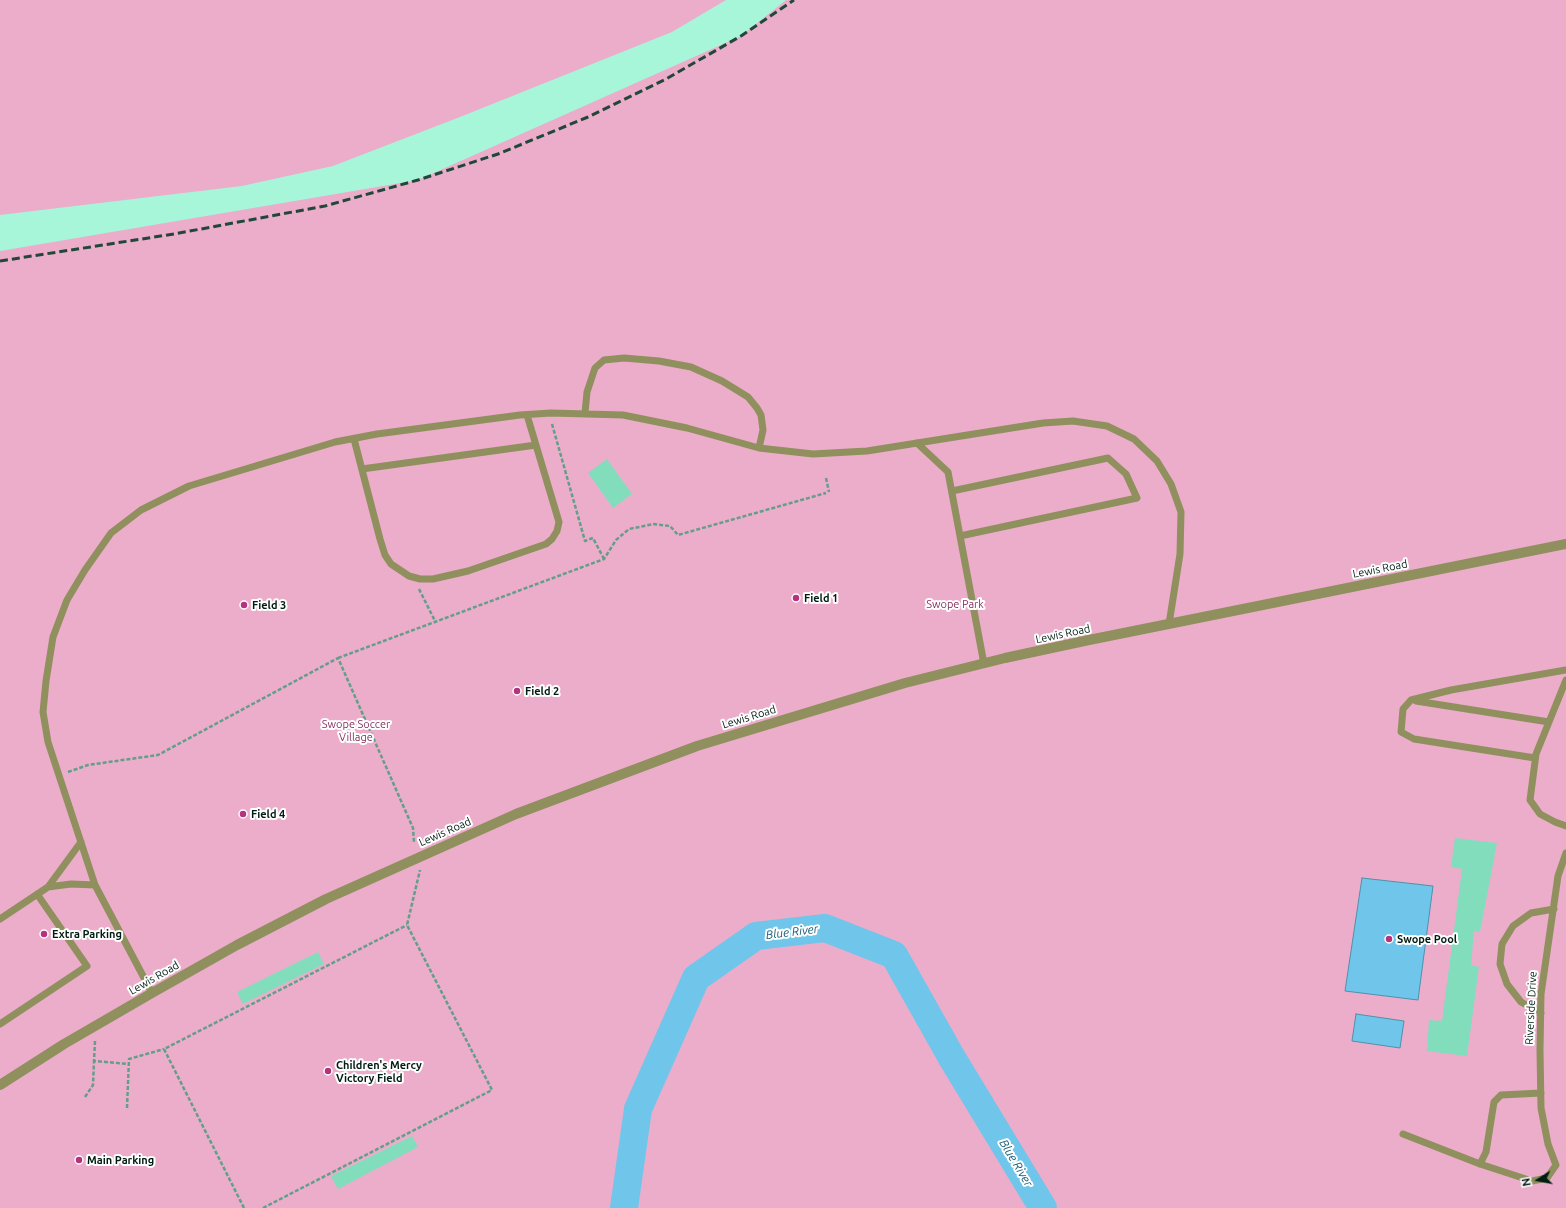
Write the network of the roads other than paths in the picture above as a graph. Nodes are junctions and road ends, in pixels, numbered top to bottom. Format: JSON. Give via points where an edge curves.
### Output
{"nodes":[{"id":1,"x":585,"y":413,"type":"junction"},
{"id":2,"x":527,"y":415,"type":"junction"},
{"id":3,"x":354,"y":439,"type":"junction"},
{"id":4,"x":917,"y":443,"type":"junction"},
{"id":5,"x":536,"y":446,"type":"junction"},
{"id":6,"x":759,"y":448,"type":"junction"},
{"id":7,"x":362,"y":469,"type":"junction"},
{"id":8,"x":952,"y":491,"type":"junction"},
{"id":9,"x":960,"y":536,"type":"junction"},
{"id":10,"x":1566,"y":544,"type":"edge"},
{"id":11,"x":1169,"y":624,"type":"junction"},
{"id":12,"x":984,"y":664,"type":"junction"},
{"id":13,"x":1566,"y":670,"type":"edge"},
{"id":14,"x":1566,"y":680,"type":"edge"},
{"id":15,"x":1411,"y":700,"type":"junction"},
{"id":16,"x":1549,"y":722,"type":"junction"},
{"id":17,"x":1535,"y":758,"type":"junction"},
{"id":18,"x":1566,"y":826,"type":"edge"},
{"id":19,"x":81,"y":842,"type":"junction"},
{"id":20,"x":1566,"y":853,"type":"edge"},
{"id":21,"x":95,"y":885,"type":"junction"},
{"id":22,"x":48,"y":886,"type":"junction"},
{"id":23,"x":37,"y":894,"type":"junction"},
{"id":24,"x":1554,"y":909,"type":"junction"},
{"id":25,"x":0,"y":919,"type":"edge"},
{"id":26,"x":152,"y":993,"type":"junction"},
{"id":27,"x":1541,"y":1013,"type":"junction"},
{"id":28,"x":0,"y":1024,"type":"edge"},
{"id":29,"x":0,"y":1085,"type":"edge"},
{"id":30,"x":1541,"y":1093,"type":"junction"},
{"id":31,"x":1403,"y":1134,"type":"dead end"},
{"id":32,"x":1480,"y":1164,"type":"junction"}],
"edges":[{"from":1,"to":2,"type":"lane"},
{"from":1,"to":6,"type":"lane","via":[[623,415],[688,428]]},
{"from":1,"to":6,"type":"lane","via":[[587,392],[595,368],[604,360],[624,358],[691,367],[722,381],[748,397],[761,415],[763,430]]},
{"from":2,"to":3,"type":"lane"},
{"from":2,"to":5,"type":"lane"},
{"from":3,"to":7,"type":"lane"},
{"from":3,"to":19,"type":"lane","via":[[335,442],[189,486],[141,510],[112,533],[85,570],[67,600],[53,637],[43,712],[48,742]]},
{"from":4,"to":6,"type":"lane","via":[[867,451],[813,454]]},
{"from":4,"to":8,"type":"lane","via":[[948,472]]},
{"from":4,"to":11,"type":"lane","via":[[1043,423],[1072,422],[1107,426],[1134,439],[1157,461],[1171,484],[1181,512],[1180,554]]},
{"from":5,"to":7,"type":"lane"},
{"from":5,"to":7,"type":"lane","via":[[559,522],[552,539],[546,544],[468,571],[433,579],[409,576],[391,564],[385,555]]},
{"from":8,"to":9,"type":"lane"},
{"from":8,"to":9,"type":"lane","via":[[1108,458],[1126,474],[1137,498]]},
{"from":9,"to":12,"type":"lane"},
{"from":10,"to":11,"type":"street","name":"Lewis Road"},
{"from":11,"to":12,"type":"street","name":"Lewis Road"},
{"from":12,"to":26,"type":"street","name":"Lewis Road","via":[[905,683],[698,746],[516,814],[326,899]]},
{"from":13,"to":15,"type":"lane","via":[[1472,686]]},
{"from":14,"to":16,"type":"lane"},
{"from":15,"to":16,"type":"lane"},
{"from":15,"to":17,"type":"lane","via":[[1403,709],[1401,732],[1414,739]]},
{"from":16,"to":17,"type":"lane"},
{"from":17,"to":18,"type":"lane","via":[[1530,800],[1540,814]]},
{"from":19,"to":21,"type":"lane"},
{"from":19,"to":22,"type":"lane"},
{"from":20,"to":24,"type":"lane","name":"Riverside Drive","via":[[1558,876]]},
{"from":21,"to":22,"type":"lane"},
{"from":21,"to":26,"type":"lane"},
{"from":22,"to":23,"type":"lane"},
{"from":23,"to":25,"type":"lane"},
{"from":23,"to":28,"type":"lane","via":[[87,966]]},
{"from":24,"to":27,"type":"lane","name":"Riverside Drive","via":[[1541,994]]},
{"from":24,"to":27,"type":"lane","via":[[1531,913],[1513,926],[1502,944],[1500,964],[1507,984],[1521,1002]]},
{"from":26,"to":29,"type":"street","name":"Lewis Road"},
{"from":27,"to":30,"type":"lane","name":"Riverside Drive"},
{"from":30,"to":32,"type":"lane","via":[[1501,1095],[1494,1102],[1486,1152]]},
{"from":30,"to":32,"type":"lane","name":"Riverside Drive","via":[[1541,1108],[1548,1144],[1556,1165],[1547,1178],[1532,1181]]},
{"from":31,"to":32,"type":"lane"}]}
